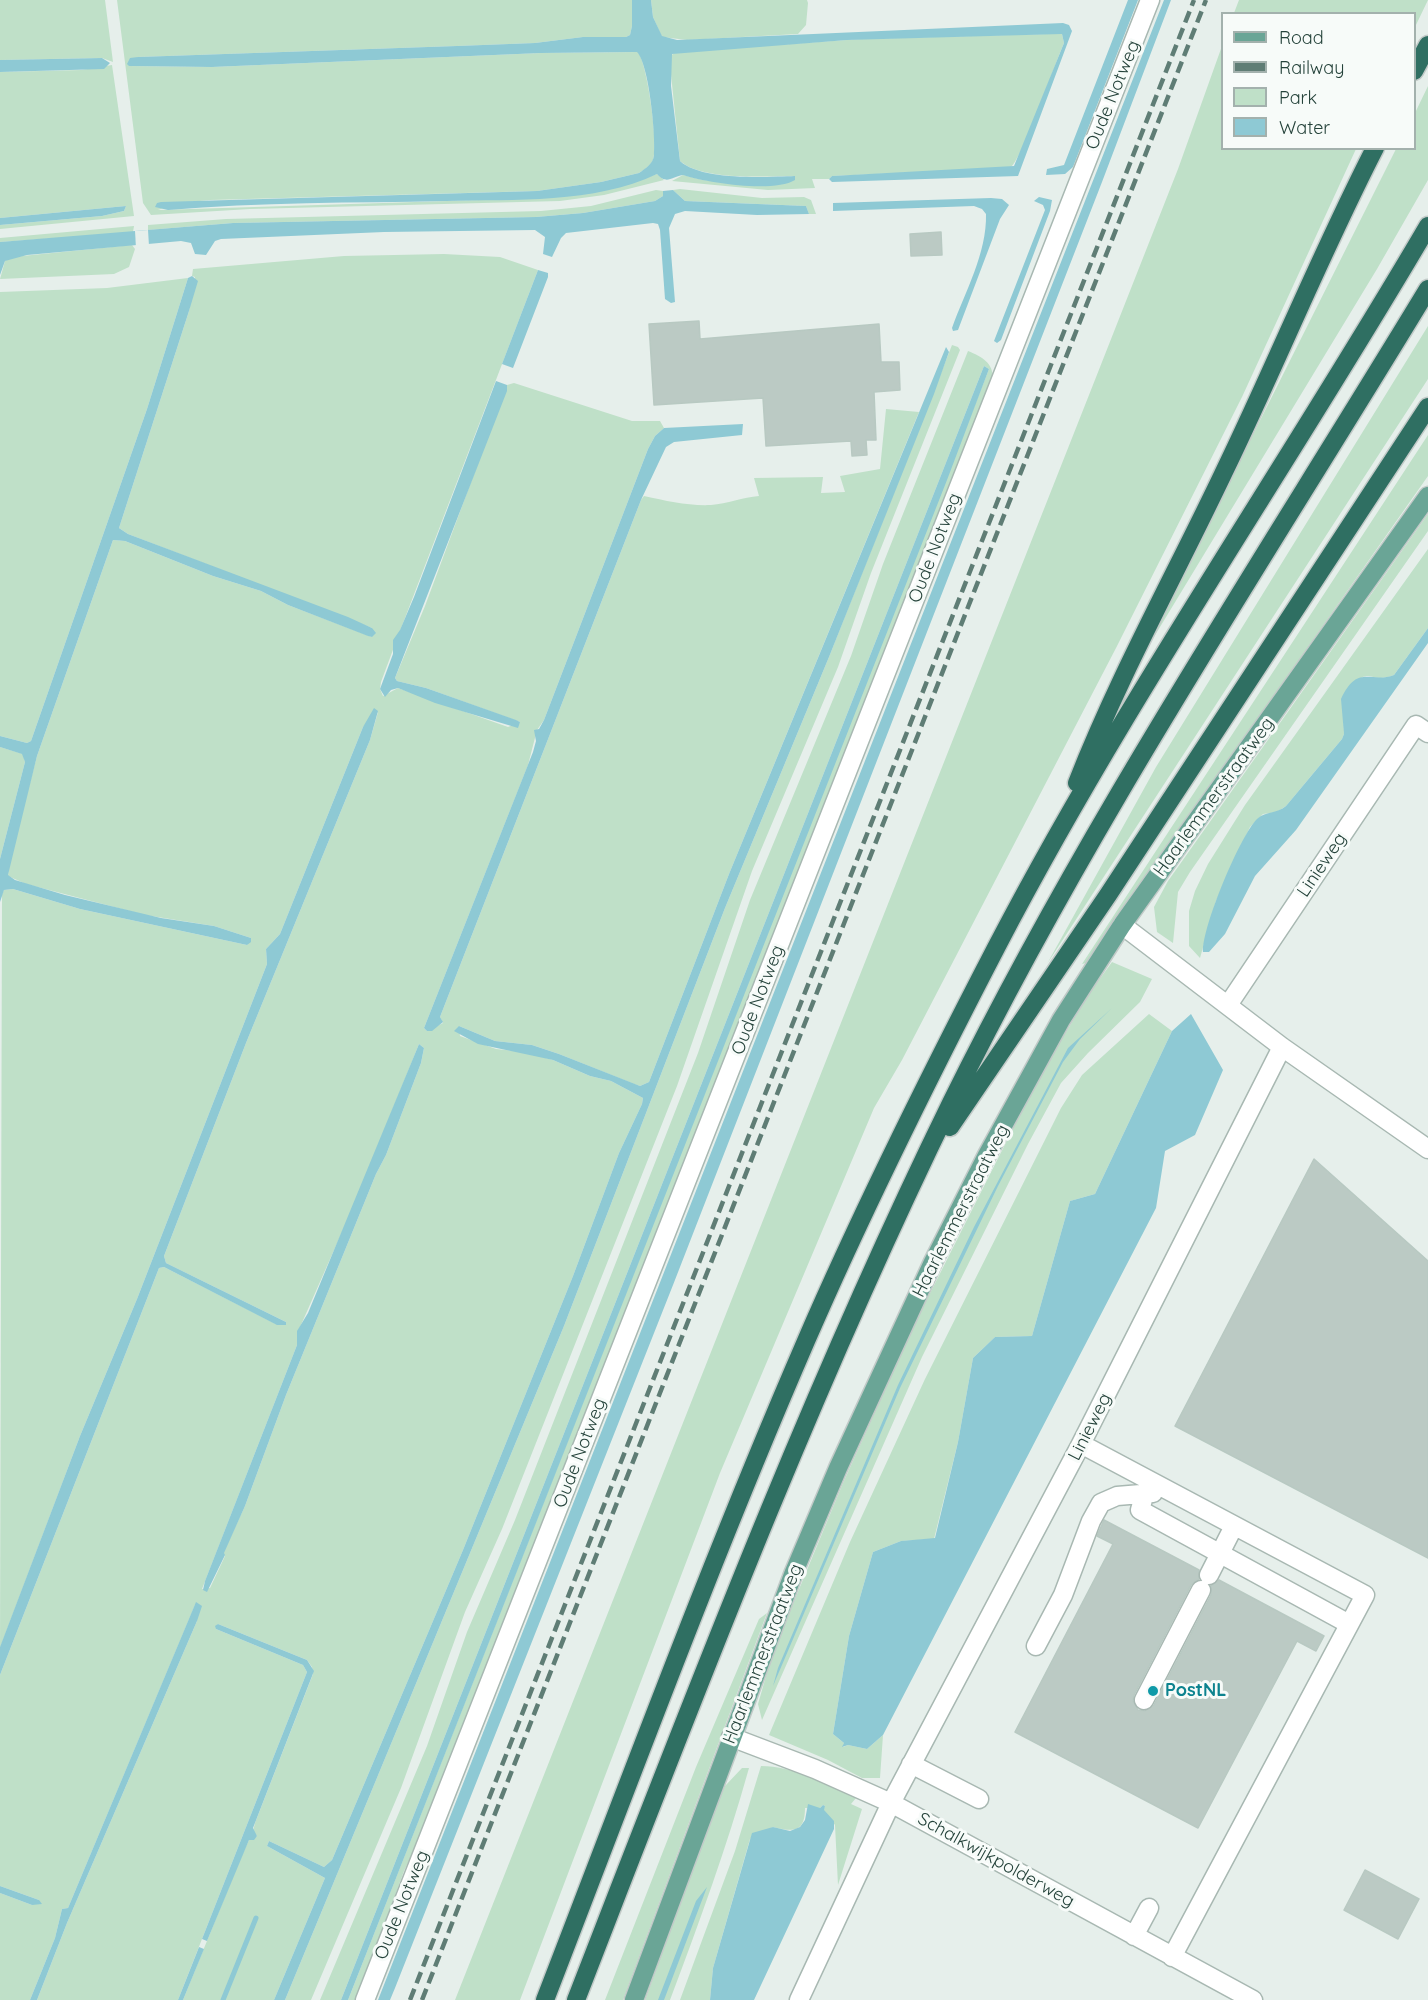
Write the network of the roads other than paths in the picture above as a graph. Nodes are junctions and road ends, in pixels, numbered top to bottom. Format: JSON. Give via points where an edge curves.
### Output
{"nodes":[{"id":1,"x":1150,"y":0,"type":"edge"},
{"id":2,"x":1428,"y":45,"type":"edge"},
{"id":3,"x":1416,"y":68,"type":"edge"},
{"id":4,"x":1374,"y":150,"type":"edge"},
{"id":5,"x":1428,"y":226,"type":"edge"},
{"id":6,"x":1428,"y":289,"type":"edge"},
{"id":7,"x":1428,"y":407,"type":"edge"},
{"id":8,"x":1428,"y":496,"type":"edge"},
{"id":9,"x":1422,"y":729,"type":"edge"},
{"id":10,"x":1055,"y":840,"type":"junction"},
{"id":11,"x":1122,"y":925,"type":"junction"},
{"id":12,"x":1228,"y":1005,"type":"junction"},
{"id":13,"x":1282,"y":1047,"type":"junction"},
{"id":14,"x":1428,"y":1149,"type":"edge"},
{"id":15,"x":920,"y":1171,"type":"junction"},
{"id":16,"x":1081,"y":1444,"type":"junction"},
{"id":17,"x":1162,"y":1487,"type":"junction"},
{"id":18,"x":1144,"y":1496,"type":"junction"},
{"id":19,"x":1234,"y":1526,"type":"junction"},
{"id":20,"x":1219,"y":1554,"type":"junction"},
{"id":21,"x":1349,"y":1624,"type":"junction"},
{"id":22,"x":1036,"y":1646,"type":"dead end"},
{"id":23,"x":1144,"y":1700,"type":"dead end"},
{"id":24,"x":731,"y":1737,"type":"junction"},
{"id":25,"x":911,"y":1764,"type":"junction"},
{"id":26,"x":979,"y":1799,"type":"dead end"},
{"id":27,"x":891,"y":1803,"type":"junction"},
{"id":28,"x":1149,"y":1908,"type":"dead end"},
{"id":29,"x":1134,"y":1936,"type":"junction"},
{"id":30,"x":1172,"y":1957,"type":"junction"},
{"id":31,"x":365,"y":2000,"type":"edge"},
{"id":32,"x":545,"y":2000,"type":"edge"},
{"id":33,"x":576,"y":2000,"type":"edge"},
{"id":34,"x":634,"y":2000,"type":"edge"},
{"id":35,"x":799,"y":2000,"type":"edge"},
{"id":36,"x":1253,"y":2000,"type":"edge"}],
"edges":[{"from":1,"to":31,"type":"street","name":"Oude Notweg"},
{"from":2,"to":3,"type":"highway"},
{"from":4,"to":10,"type":"highway","via":[[1102,721]]},
{"from":5,"to":10,"type":"highway","via":[[1362,340],[1117,732]]},
{"from":6,"to":15,"type":"highway","via":[[1181,687],[1113,804],[1014,982]]},
{"from":7,"to":15,"type":"highway","via":[[1115,885]]},
{"from":8,"to":11,"type":"main road","name":"Haarlemmerstraatweg"},
{"from":9,"to":12,"type":"street","name":"Linieweg"},
{"from":10,"to":32,"type":"highway","via":[[919,1099],[807,1339]]},
{"from":11,"to":12,"type":"street"},
{"from":11,"to":24,"type":"main road","name":"Haarlemmerstraatweg","via":[[1061,1020],[933,1262],[816,1520]]},
{"from":12,"to":13,"type":"street"},
{"from":13,"to":14,"type":"street"},
{"from":13,"to":16,"type":"street","name":"Linieweg"},
{"from":15,"to":33,"type":"highway","via":[[823,1383]]},
{"from":16,"to":17,"type":"street"},
{"from":16,"to":25,"type":"street","name":"Linieweg"},
{"from":17,"to":18,"type":"street"},
{"from":17,"to":19,"type":"street"},
{"from":18,"to":20,"type":"street","via":[[1140,1510]]},
{"from":18,"to":22,"type":"street","via":[[1117,1496],[1101,1503],[1063,1595]]},
{"from":19,"to":20,"type":"street"},
{"from":19,"to":21,"type":"street","via":[[1365,1595]]},
{"from":20,"to":21,"type":"street"},
{"from":20,"to":23,"type":"street"},
{"from":21,"to":30,"type":"street"},
{"from":24,"to":27,"type":"street","name":"Schalkwijkpolderweg"},
{"from":24,"to":34,"type":"main road","name":"Haarlemmerstraatweg"},
{"from":25,"to":26,"type":"street","via":[[965,1782]]},
{"from":25,"to":27,"type":"street","name":"Linieweg"},
{"from":27,"to":29,"type":"street","name":"Schalkwijkpolderweg"},
{"from":27,"to":35,"type":"street","name":"Linieweg"},
{"from":28,"to":29,"type":"street"},
{"from":29,"to":30,"type":"street","name":"Schalkwijkpolderweg"},
{"from":30,"to":36,"type":"street","name":"Schalkwijkpolderweg"}]}
